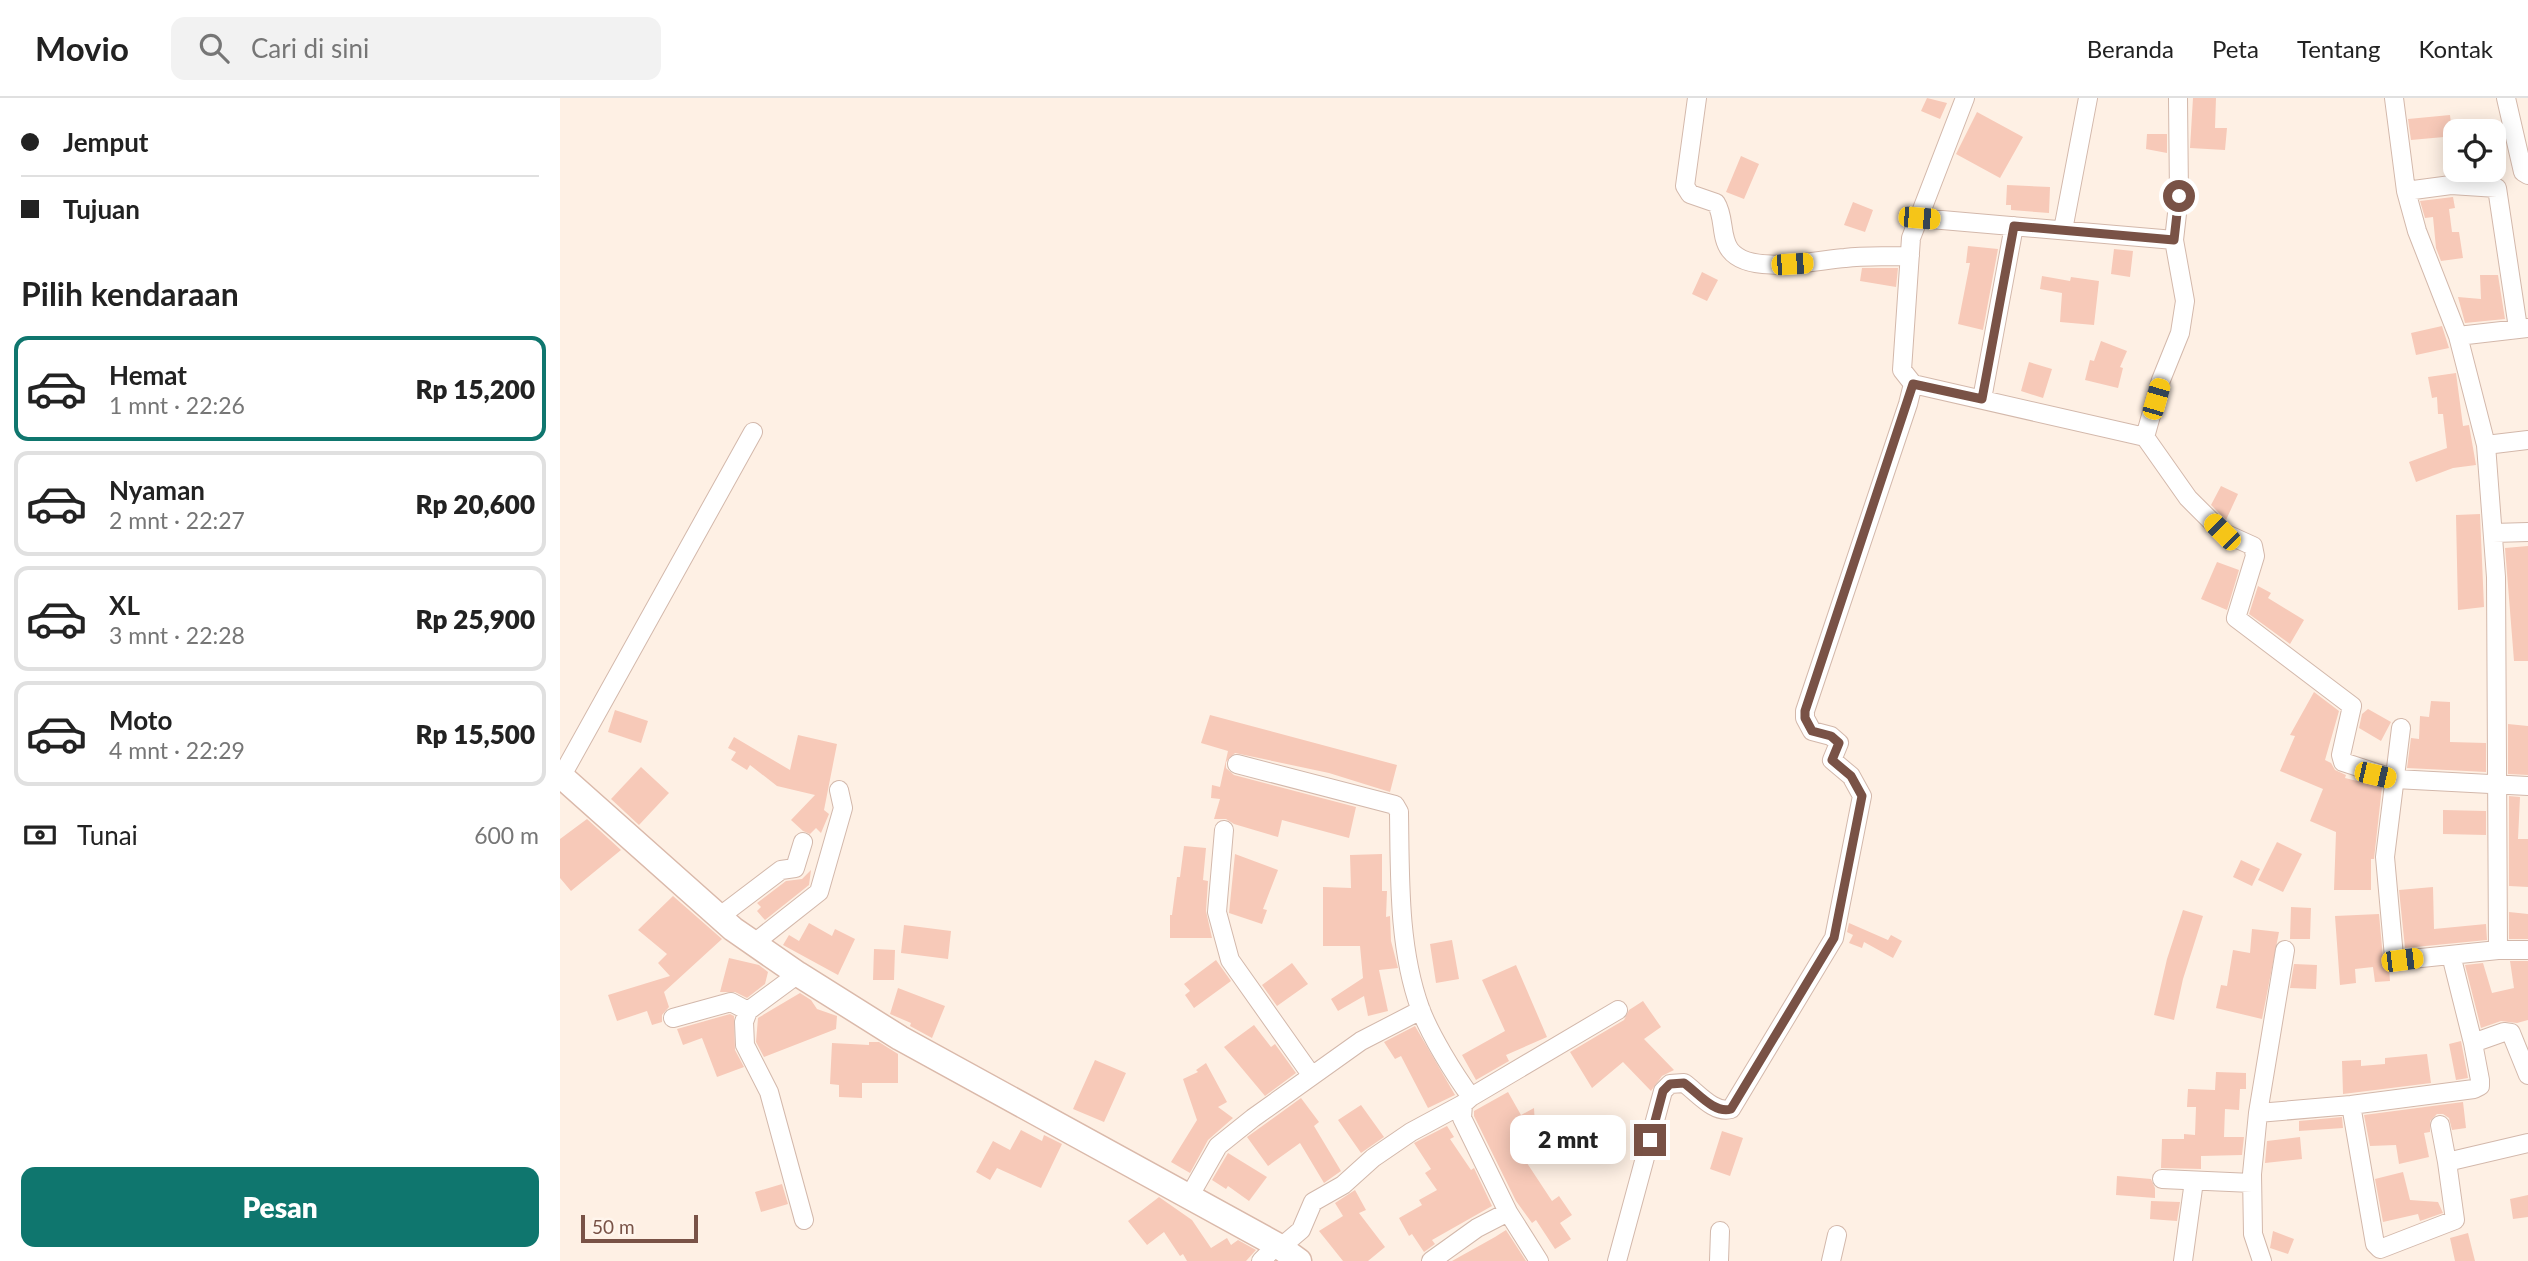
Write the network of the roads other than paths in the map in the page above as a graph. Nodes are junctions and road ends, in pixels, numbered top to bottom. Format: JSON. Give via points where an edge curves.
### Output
{"nodes":[{"id":1,"x":1697,"y":98,"type":"edge"},
{"id":2,"x":1965,"y":98,"type":"edge"},
{"id":3,"x":2088,"y":98,"type":"edge"},
{"id":4,"x":2178,"y":98,"type":"edge"},
{"id":5,"x":2394,"y":98,"type":"edge"},
{"id":6,"x":2506,"y":98,"type":"edge"},
{"id":7,"x":2528,"y":175,"type":"edge"},
{"id":8,"x":2406,"y":191,"type":"junction"},
{"id":9,"x":1919,"y":218,"type":"junction"},
{"id":10,"x":2014,"y":226,"type":"junction"},
{"id":11,"x":2063,"y":230,"type":"junction"},
{"id":12,"x":2174,"y":240,"type":"junction"},
{"id":13,"x":1910,"y":256,"type":"junction"},
{"id":14,"x":2523,"y":328,"type":"edge"},
{"id":15,"x":2458,"y":336,"type":"junction"},
{"id":16,"x":1913,"y":384,"type":"junction"},
{"id":17,"x":1982,"y":399,"type":"junction"},
{"id":18,"x":753,"y":432,"type":"dead end"},
{"id":19,"x":2145,"y":437,"type":"junction"},
{"id":20,"x":2528,"y":440,"type":"edge"},
{"id":21,"x":2486,"y":444,"type":"junction"},
{"id":22,"x":2528,"y":532,"type":"edge"},
{"id":23,"x":2493,"y":533,"type":"junction"},
{"id":24,"x":2401,"y":728,"type":"dead end"},
{"id":25,"x":1237,"y":764,"type":"dead end"},
{"id":26,"x":561,"y":777,"type":"edge"},
{"id":27,"x":2395,"y":779,"type":"junction"},
{"id":28,"x":2497,"y":785,"type":"junction"},
{"id":29,"x":2528,"y":786,"type":"edge"},
{"id":30,"x":839,"y":790,"type":"dead end"},
{"id":31,"x":1224,"y":830,"type":"dead end"},
{"id":32,"x":803,"y":842,"type":"dead end"},
{"id":33,"x":719,"y":917,"type":"junction"},
{"id":34,"x":753,"y":944,"type":"junction"},
{"id":35,"x":2285,"y":950,"type":"dead end"},
{"id":36,"x":2498,"y":950,"type":"junction"},
{"id":37,"x":2528,"y":950,"type":"edge"},
{"id":38,"x":2451,"y":955,"type":"junction"},
{"id":39,"x":798,"y":974,"type":"junction"},
{"id":40,"x":1421,"y":1010,"type":"junction"},
{"id":41,"x":1618,"y":1010,"type":"dead end"},
{"id":42,"x":748,"y":1011,"type":"junction"},
{"id":43,"x":673,"y":1018,"type":"dead end"},
{"id":44,"x":2473,"y":1042,"type":"junction"},
{"id":45,"x":2528,"y":1075,"type":"edge"},
{"id":46,"x":1312,"y":1076,"type":"junction"},
{"id":47,"x":1467,"y":1100,"type":"junction"},
{"id":48,"x":2351,"y":1105,"type":"junction"},
{"id":49,"x":2258,"y":1113,"type":"junction"},
{"id":50,"x":2440,"y":1125,"type":"dead end"},
{"id":51,"x":2528,"y":1143,"type":"edge"},
{"id":52,"x":2447,"y":1162,"type":"junction"},
{"id":53,"x":2162,"y":1179,"type":"dead end"},
{"id":54,"x":2194,"y":1181,"type":"junction"},
{"id":55,"x":2252,"y":1183,"type":"junction"},
{"id":56,"x":1189,"y":1197,"type":"junction"},
{"id":57,"x":1508,"y":1212,"type":"junction"},
{"id":58,"x":804,"y":1220,"type":"dead end"},
{"id":59,"x":1720,"y":1231,"type":"dead end"},
{"id":60,"x":1837,"y":1235,"type":"dead end"},
{"id":61,"x":1280,"y":1254,"type":"edge"},
{"id":62,"x":1431,"y":1261,"type":"edge"},
{"id":63,"x":1539,"y":1261,"type":"edge"},
{"id":64,"x":1616,"y":1261,"type":"edge"},
{"id":65,"x":1719,"y":1261,"type":"edge"},
{"id":66,"x":1831,"y":1261,"type":"edge"},
{"id":67,"x":2183,"y":1261,"type":"edge"},
{"id":68,"x":2262,"y":1261,"type":"edge"}],
"edges":[{"from":1,"to":13,"type":"street","via":[[1685,186],[1690,194],[1716,203],[1727,246],[1735,255],[1777,265]]},
{"from":2,"to":9,"type":"street"},
{"from":3,"to":11,"type":"street"},
{"from":4,"to":12,"type":"street","via":[[2179,196]]},
{"from":5,"to":8,"type":"street"},
{"from":6,"to":7,"type":"street","via":[[2523,172]]},
{"from":8,"to":14,"type":"street","via":[[2451,185],[2497,188]]},
{"from":8,"to":15,"type":"street"},
{"from":9,"to":10,"type":"street"},
{"from":9,"to":13,"type":"street"},
{"from":10,"to":11,"type":"street"},
{"from":10,"to":17,"type":"street"},
{"from":11,"to":12,"type":"street"},
{"from":12,"to":19,"type":"street","via":[[2185,301],[2183,317]]},
{"from":13,"to":16,"type":"street","via":[[1902,369]]},
{"from":14,"to":15,"type":"street"},
{"from":15,"to":21,"type":"street"},
{"from":16,"to":17,"type":"street"},
{"from":16,"to":64,"type":"street","via":[[1805,711],[1812,731],[1839,743],[1832,760],[1851,776],[1862,796],[1834,938],[1731,1109],[1715,1108],[1684,1083],[1670,1084],[1663,1091]]},
{"from":17,"to":19,"type":"street"},
{"from":18,"to":26,"type":"street"},
{"from":19,"to":27,"type":"street","via":[[2188,498],[2213,524],[2253,545],[2255,556],[2236,618],[2349,702],[2353,712],[2341,755],[2347,765]]},
{"from":20,"to":21,"type":"street"},
{"from":21,"to":23,"type":"street"},
{"from":22,"to":23,"type":"street"},
{"from":23,"to":28,"type":"street"},
{"from":24,"to":27,"type":"street"},
{"from":25,"to":40,"type":"street","via":[[1395,805],[1410,970]]},
{"from":26,"to":33,"type":"street"},
{"from":27,"to":28,"type":"street"},
{"from":27,"to":38,"type":"street","via":[[2385,857],[2393,953],[2402,960]]},
{"from":28,"to":29,"type":"street"},
{"from":28,"to":36,"type":"street"},
{"from":30,"to":34,"type":"street","via":[[843,808],[819,892]]},
{"from":31,"to":46,"type":"street","via":[[1217,912],[1230,960]]},
{"from":32,"to":33,"type":"street","via":[[795,868],[781,870]]},
{"from":33,"to":34,"type":"street"},
{"from":34,"to":39,"type":"street"},
{"from":35,"to":49,"type":"street"},
{"from":36,"to":37,"type":"street"},
{"from":36,"to":38,"type":"street"},
{"from":38,"to":44,"type":"street"},
{"from":39,"to":42,"type":"street"},
{"from":39,"to":56,"type":"street","via":[[900,1038]]},
{"from":40,"to":46,"type":"street","via":[[1361,1041]]},
{"from":40,"to":47,"type":"street"},
{"from":41,"to":47,"type":"street"},
{"from":42,"to":43,"type":"street","via":[[731,1002]]},
{"from":42,"to":58,"type":"street","via":[[745,1045],[769,1092]]},
{"from":44,"to":45,"type":"street","via":[[2511,1033]]},
{"from":44,"to":48,"type":"street","via":[[2480,1086]]},
{"from":46,"to":56,"type":"street","via":[[1218,1146]]},
{"from":47,"to":57,"type":"street","via":[[1462,1118]]},
{"from":47,"to":61,"type":"street","via":[[1411,1132],[1343,1185],[1313,1202],[1301,1230]]},
{"from":48,"to":49,"type":"street"},
{"from":48,"to":52,"type":"street","via":[[2375,1244],[2380,1249],[2455,1220]]},
{"from":49,"to":55,"type":"street"},
{"from":50,"to":52,"type":"street"},
{"from":51,"to":52,"type":"street"},
{"from":53,"to":54,"type":"street"},
{"from":54,"to":55,"type":"street"},
{"from":54,"to":67,"type":"street"},
{"from":55,"to":68,"type":"street","via":[[2253,1234]]},
{"from":56,"to":61,"type":"street"},
{"from":57,"to":62,"type":"street"},
{"from":57,"to":63,"type":"street"},
{"from":59,"to":65,"type":"street"},
{"from":60,"to":66,"type":"street"}]}
